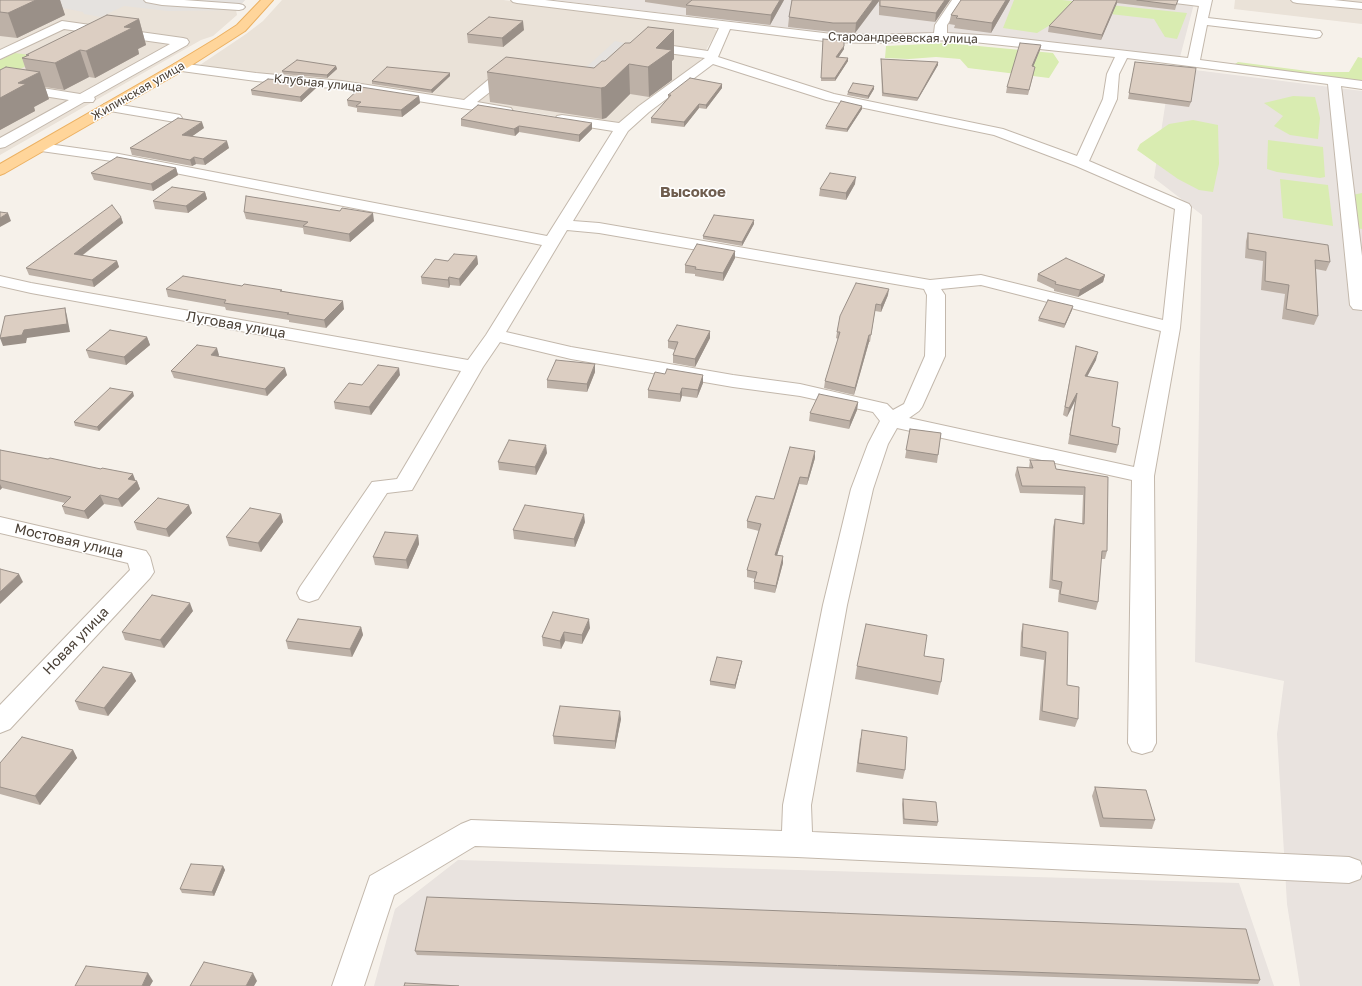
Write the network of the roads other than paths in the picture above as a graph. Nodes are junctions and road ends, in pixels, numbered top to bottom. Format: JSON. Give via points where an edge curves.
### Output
{"nodes":[{"id":1,"x":150,"y":0,"type":"edge"},
{"id":2,"x":267,"y":0,"type":"edge"},
{"id":3,"x":517,"y":0,"type":"edge"},
{"id":4,"x":958,"y":0,"type":"edge"},
{"id":5,"x":1175,"y":0,"type":"edge"},
{"id":6,"x":1297,"y":0,"type":"edge"},
{"id":7,"x":1205,"y":2,"type":"edge"},
{"id":8,"x":1362,"y":6,"type":"edge"},
{"id":9,"x":239,"y":7,"type":"dead end"},
{"id":10,"x":1202,"y":21,"type":"junction"},
{"id":11,"x":726,"y":25,"type":"junction"},
{"id":12,"x":1316,"y":34,"type":"dead end"},
{"id":13,"x":944,"y":36,"type":"junction"},
{"id":14,"x":636,"y":45,"type":"edge"},
{"id":15,"x":16,"y":47,"type":"junction"},
{"id":16,"x":40,"y":50,"type":"edge"},
{"id":17,"x":1123,"y":54,"type":"junction"},
{"id":18,"x":0,"y":55,"type":"edge"},
{"id":19,"x":712,"y":57,"type":"junction"},
{"id":20,"x":1193,"y":63,"type":"junction"},
{"id":21,"x":179,"y":67,"type":"junction"},
{"id":22,"x":28,"y":76,"type":"edge"},
{"id":23,"x":528,"y":78,"type":"edge"},
{"id":24,"x":1334,"y":82,"type":"junction"},
{"id":25,"x":1362,"y":85,"type":"edge"},
{"id":26,"x":82,"y":98,"type":"junction"},
{"id":27,"x":113,"y":105,"type":"junction"},
{"id":28,"x":466,"y":105,"type":"junction"},
{"id":29,"x":521,"y":113,"type":"edge"},
{"id":30,"x":174,"y":118,"type":"dead end"},
{"id":31,"x":552,"y":118,"type":"edge"},
{"id":32,"x":622,"y":128,"type":"junction"},
{"id":33,"x":0,"y":144,"type":"edge"},
{"id":34,"x":41,"y":147,"type":"junction"},
{"id":35,"x":1081,"y":163,"type":"junction"},
{"id":36,"x":0,"y":170,"type":"edge"},
{"id":37,"x":1346,"y":184,"type":"junction"},
{"id":38,"x":1362,"y":186,"type":"edge"},
{"id":39,"x":563,"y":225,"type":"junction"},
{"id":40,"x":552,"y":242,"type":"junction"},
{"id":41,"x":0,"y":281,"type":"edge"},
{"id":42,"x":930,"y":285,"type":"junction"},
{"id":43,"x":1359,"y":305,"type":"dead end"},
{"id":44,"x":1171,"y":328,"type":"junction"},
{"id":45,"x":495,"y":335,"type":"junction"},
{"id":46,"x":473,"y":367,"type":"junction"},
{"id":47,"x":891,"y":420,"type":"junction"},
{"id":48,"x":1143,"y":476,"type":"junction"},
{"id":49,"x":0,"y":525,"type":"edge"},
{"id":50,"x":138,"y":557,"type":"joint"},
{"id":51,"x":309,"y":593,"type":"dead end"},
{"id":52,"x":0,"y":722,"type":"edge"},
{"id":53,"x":1142,"y":743,"type":"dead end"},
{"id":54,"x":797,"y":844,"type":"junction"},
{"id":55,"x":1349,"y":870,"type":"dead end"},
{"id":56,"x":348,"y":986,"type":"edge"}],
"edges":[{"from":1,"to":9,"type":"street"},
{"from":2,"to":21,"type":"main road","name":"Жилинская улица","via":[[241,28]]},
{"from":3,"to":11,"type":"street","name":"Староандреевская улица"},
{"from":4,"to":13,"type":"street","via":[[941,25],[940,33]]},
{"from":5,"to":7,"type":"street"},
{"from":6,"to":8,"type":"street"},
{"from":7,"to":10,"type":"street"},
{"from":10,"to":12,"type":"street"},
{"from":10,"to":20,"type":"street"},
{"from":11,"to":13,"type":"street","name":"Староандреевская улица","via":[[832,38]]},
{"from":11,"to":19,"type":"street"},
{"from":13,"to":17,"type":"street","name":"Староандреевская улица"},
{"from":14,"to":19,"type":"street"},
{"from":15,"to":16,"type":"street"},
{"from":15,"to":18,"type":"street"},
{"from":15,"to":26,"type":"street","via":[[62,25],[183,42]]},
{"from":17,"to":20,"type":"street","name":"Староандреевская улица"},
{"from":17,"to":35,"type":"street","via":[[1113,74],[1110,99]]},
{"from":19,"to":32,"type":"street"},
{"from":19,"to":35,"type":"street","via":[[831,97],[998,132]]},
{"from":20,"to":24,"type":"street","name":"Староандреевская улица"},
{"from":21,"to":27,"type":"main road","name":"Жилинская улица"},
{"from":21,"to":28,"type":"street","name":"Клубная улица","via":[[342,85]]},
{"from":22,"to":26,"type":"street","via":[[5,87]]},
{"from":23,"to":28,"type":"street","via":[[499,78]]},
{"from":24,"to":25,"type":"street","name":"Староандреевская улица"},
{"from":24,"to":37,"type":"street"},
{"from":26,"to":27,"type":"street"},
{"from":26,"to":33,"type":"street"},
{"from":27,"to":30,"type":"street"},
{"from":27,"to":34,"type":"main road","name":"Жилинская улица"},
{"from":28,"to":29,"type":"street","name":"Клубная улица"},
{"from":31,"to":32,"type":"street"},
{"from":32,"to":39,"type":"street"},
{"from":34,"to":36,"type":"main road","name":"Жилинская улица"},
{"from":34,"to":40,"type":"street","via":[[120,158]]},
{"from":35,"to":44,"type":"street","via":[[1183,207]]},
{"from":37,"to":38,"type":"street"},
{"from":37,"to":43,"type":"street"},
{"from":39,"to":40,"type":"street"},
{"from":39,"to":42,"type":"street","via":[[599,228]]},
{"from":40,"to":45,"type":"street"},
{"from":41,"to":46,"type":"street","name":"Луговая улица"},
{"from":42,"to":44,"type":"street","via":[[980,280]]},
{"from":42,"to":47,"type":"street","via":[[936,295],[935,356],[912,407]]},
{"from":44,"to":48,"type":"street"},
{"from":45,"to":46,"type":"street"},
{"from":45,"to":47,"type":"street","via":[[571,353],[800,390],[880,408]]},
{"from":46,"to":51,"type":"street","via":[[404,485],[380,487]]},
{"from":47,"to":48,"type":"street"},
{"from":47,"to":54,"type":"street","via":[[878,444],[862,488],[836,605],[797,805]]},
{"from":48,"to":53,"type":"street"},
{"from":49,"to":50,"type":"street","name":"Мостовая улица"},
{"from":50,"to":52,"type":"street","name":"Новая улица","via":[[142,572]]},
{"from":54,"to":55,"type":"street"},
{"from":54,"to":56,"type":"street","via":[[471,833],[381,886]]}]}
